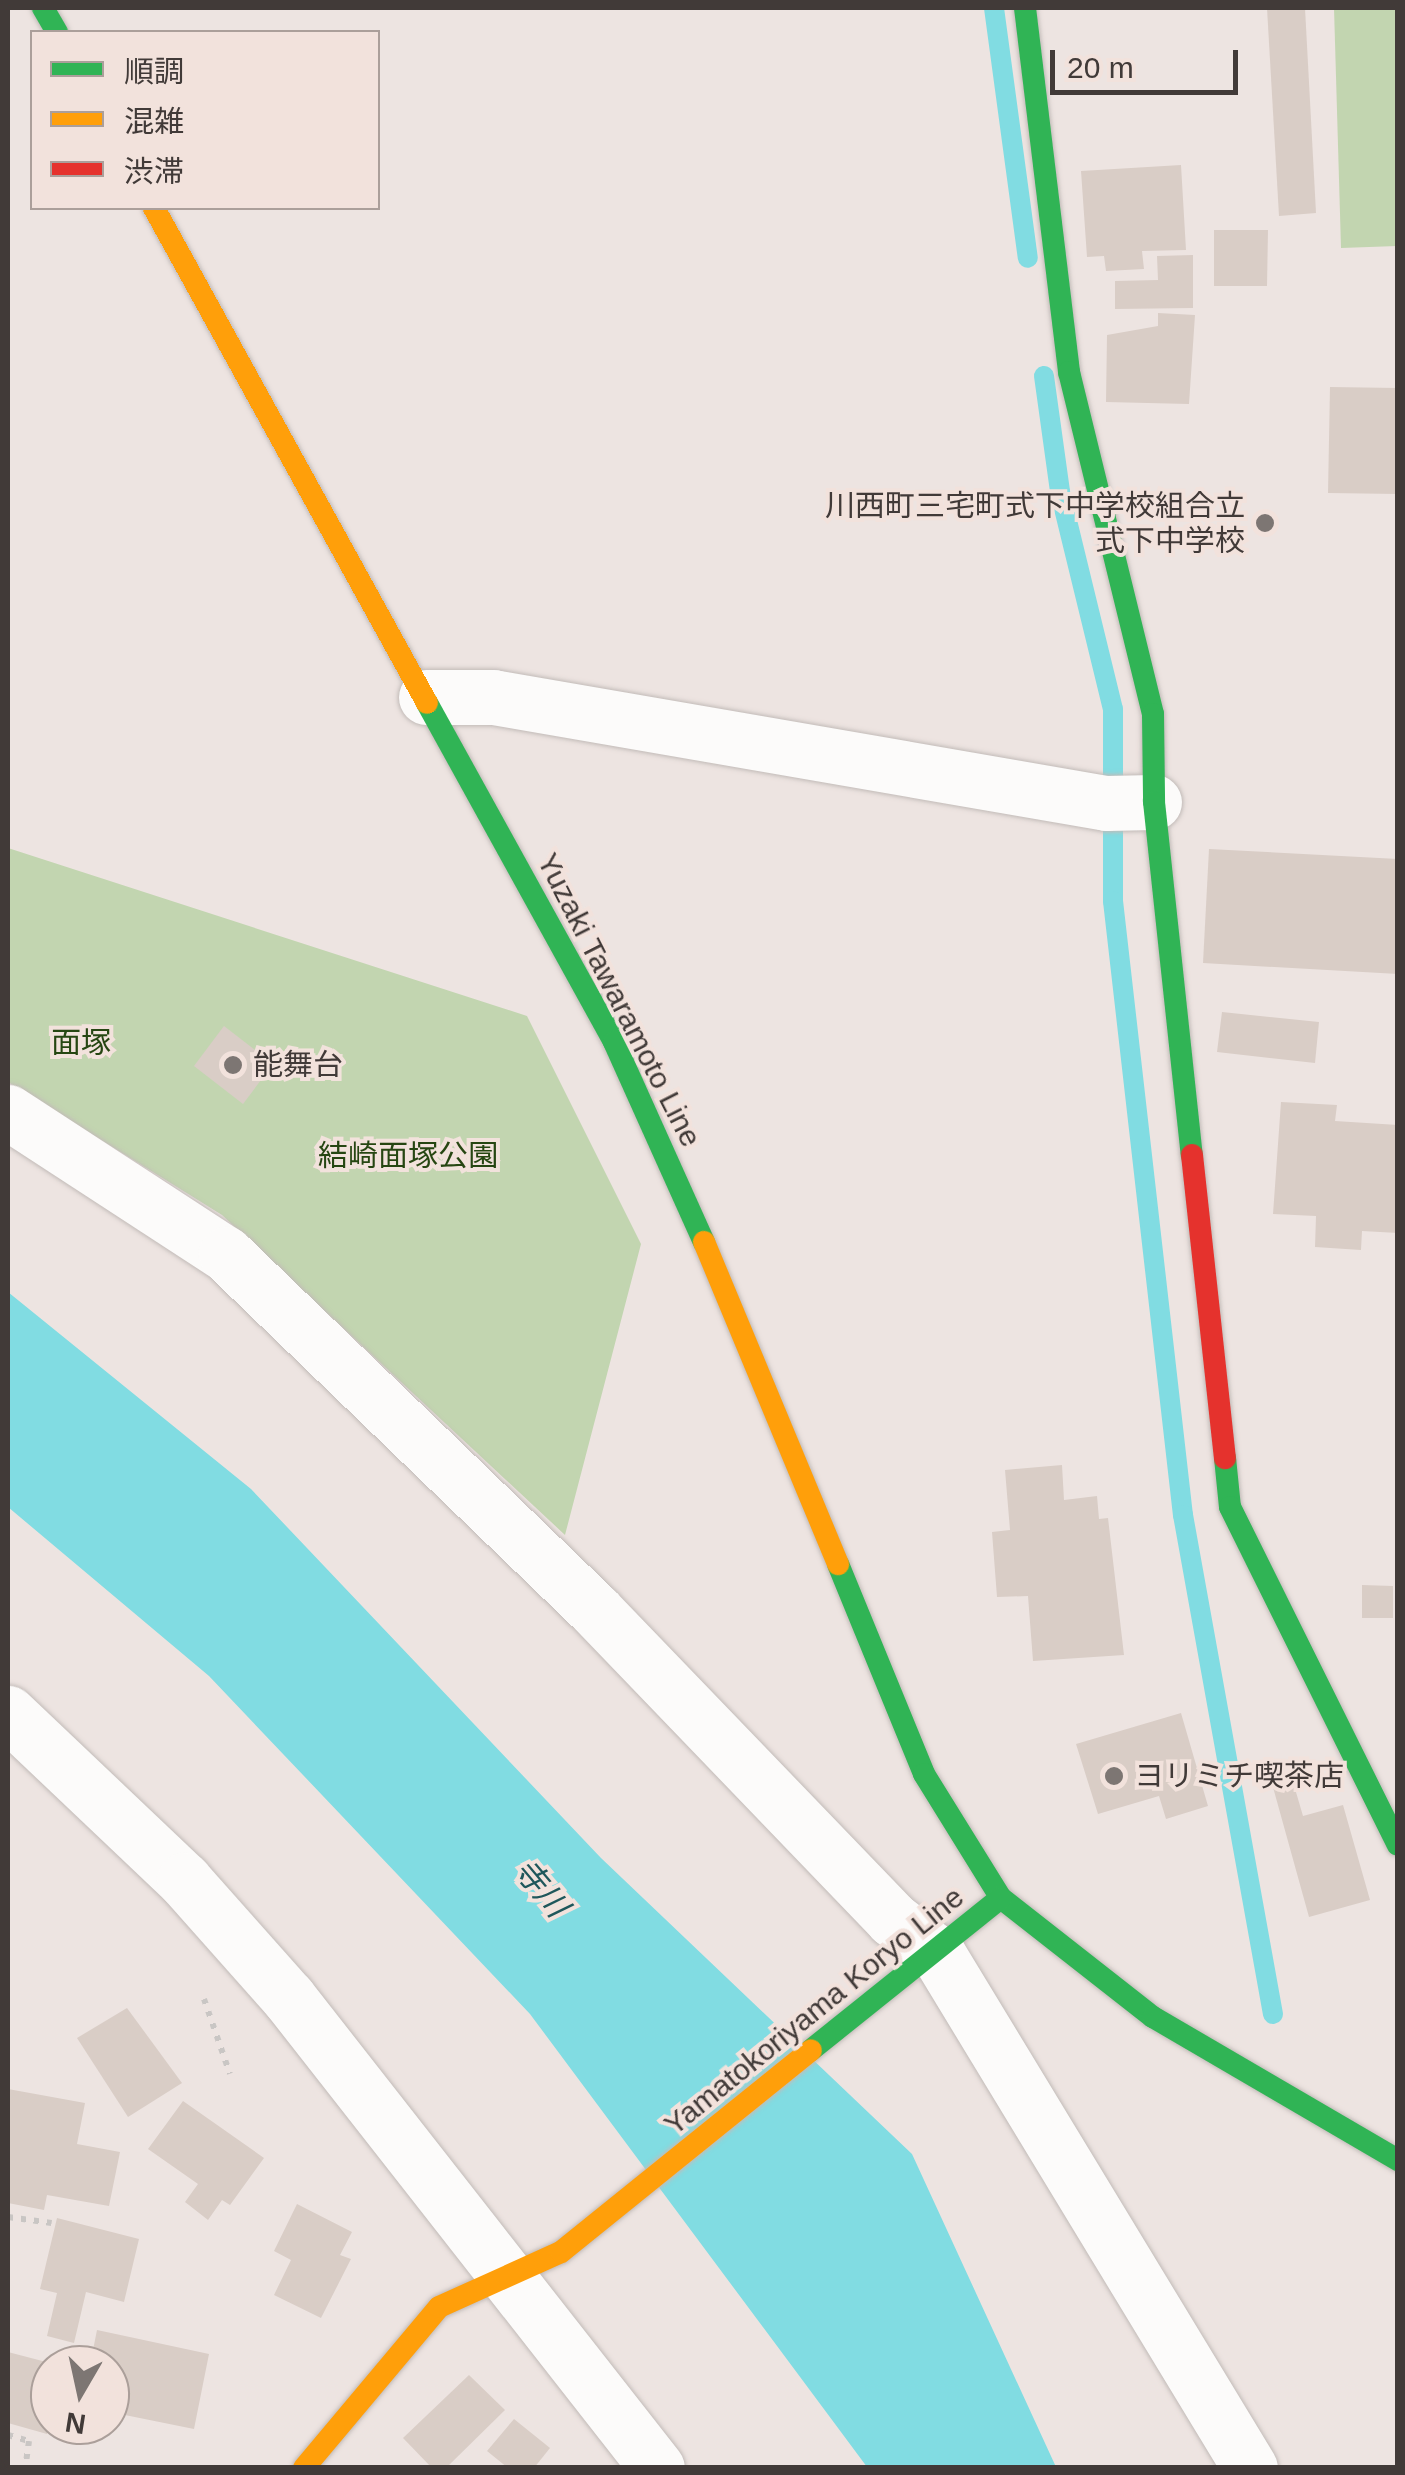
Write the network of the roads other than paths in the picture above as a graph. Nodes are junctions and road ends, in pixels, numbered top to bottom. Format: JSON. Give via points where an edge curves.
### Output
{"nodes":[{"id":1,"x":43,"y":8,"type":"edge"},
{"id":2,"x":1025,"y":8,"type":"edge"},
{"id":3,"x":56,"y":30,"type":"edge"},
{"id":4,"x":155,"y":210,"type":"edge"},
{"id":5,"x":426,"y":697,"type":"junction"},
{"id":6,"x":1154,"y":802,"type":"junction"},
{"id":7,"x":8,"y":1112,"type":"edge"},
{"id":8,"x":8,"y":1713,"type":"edge"},
{"id":9,"x":1398,"y":1845,"type":"edge"},
{"id":10,"x":1001,"y":1898,"type":"junction"},
{"id":11,"x":938,"y":1954,"type":"junction"},
{"id":12,"x":1398,"y":2160,"type":"edge"},
{"id":13,"x":504,"y":2275,"type":"junction"},
{"id":14,"x":304,"y":2468,"type":"edge"},
{"id":15,"x":657,"y":2468,"type":"edge"},
{"id":16,"x":1250,"y":2468,"type":"edge"}],
"edges":[{"from":1,"to":3,"type":"main road"},
{"from":2,"to":6,"type":"main road","via":[[1068,372],[1153,714]]},
{"from":4,"to":5,"type":"main road","name":"Yuzaki Tawaramoto Line"},
{"from":5,"to":6,"type":"street","via":[[493,697],[1106,803]]},
{"from":5,"to":10,"type":"main road","name":"Yuzaki Tawaramoto Line","via":[[614,1042],[732,1304],[924,1774]]},
{"from":6,"to":9,"type":"main road","via":[[1230,1507]]},
{"from":7,"to":11,"type":"street","via":[[226,1254],[595,1610],[892,1919]]},
{"from":8,"to":13,"type":"street","via":[[184,1880],[262,1968]]},
{"from":10,"to":11,"type":"main road","name":"Yamatokoriyama Koryo Line"},
{"from":10,"to":12,"type":"main road","name":"Yamatokoriyama Koryo Line","via":[[1153,2017]]},
{"from":11,"to":13,"type":"main road","name":"Yamatokoriyama Koryo Line","via":[[562,2252]]},
{"from":11,"to":16,"type":"street"},
{"from":13,"to":14,"type":"main road","name":"Yamatokoriyama Koryo Line","via":[[439,2307]]},
{"from":13,"to":15,"type":"street"}]}
